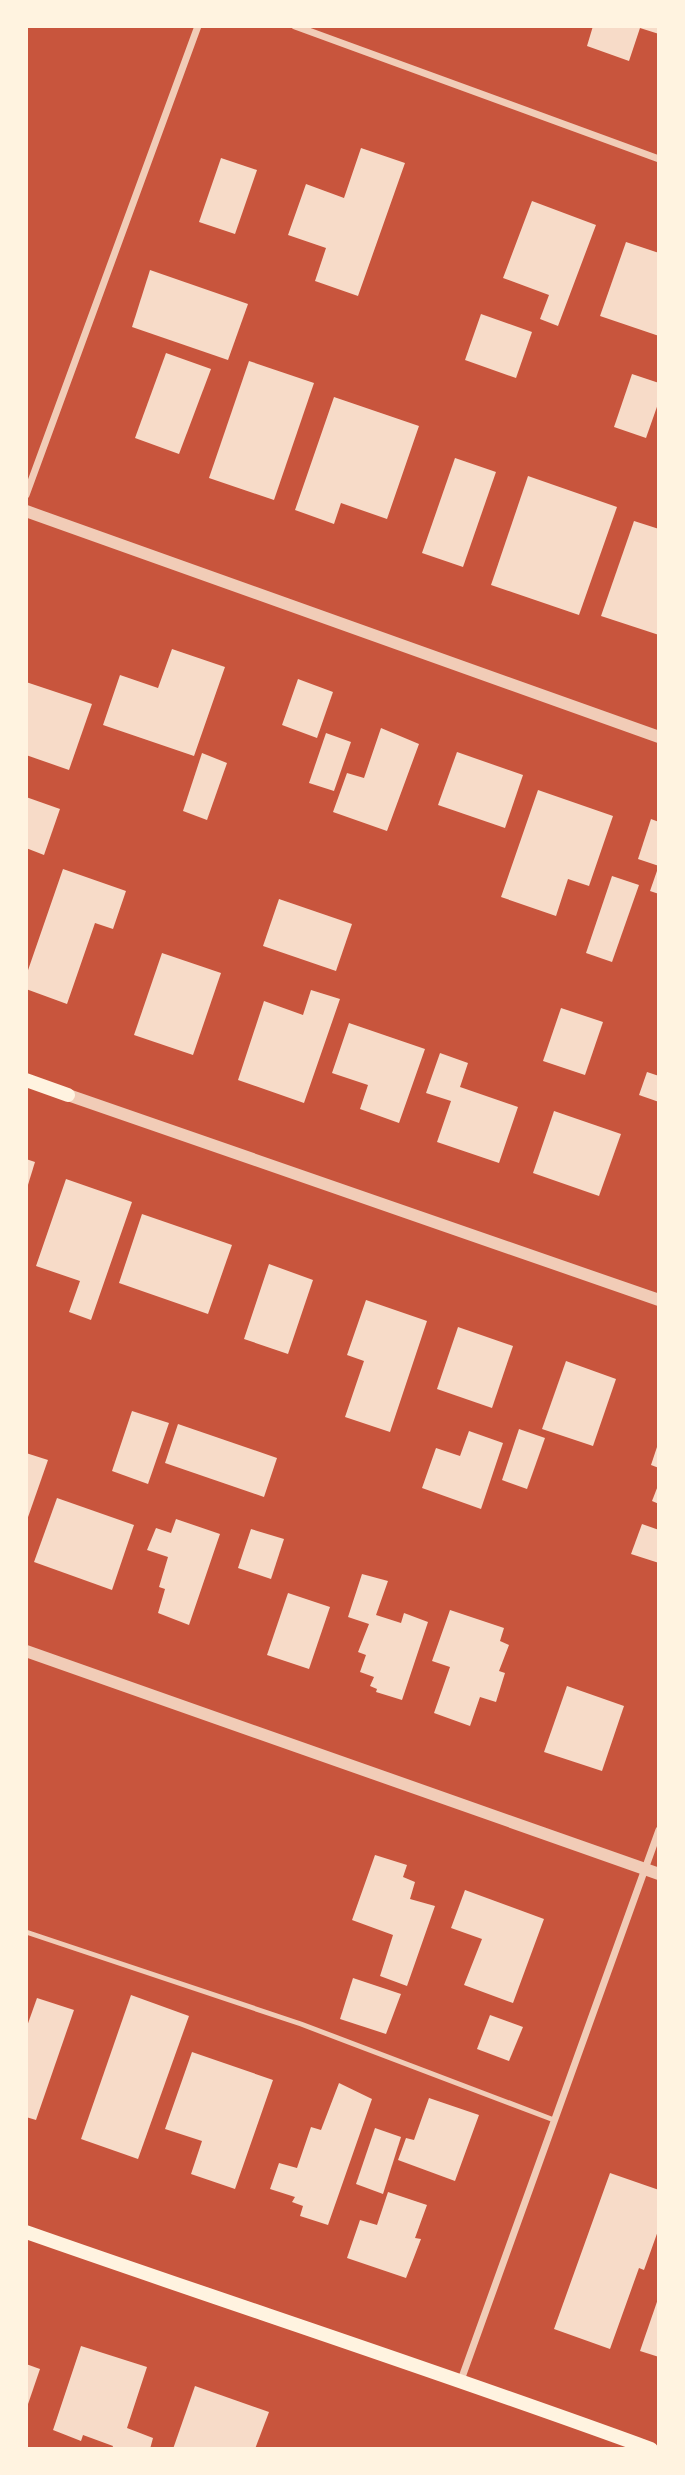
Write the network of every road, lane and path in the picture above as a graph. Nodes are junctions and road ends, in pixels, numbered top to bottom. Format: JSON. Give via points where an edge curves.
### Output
{"nodes":[{"id":1,"x":198,"y":26,"type":"edge"},
{"id":2,"x":295,"y":26,"type":"edge"},
{"id":3,"x":659,"y":159,"type":"edge"},
{"id":4,"x":26,"y":495,"type":"edge"},
{"id":5,"x":26,"y":511,"type":"edge"},
{"id":6,"x":659,"y":737,"type":"edge"},
{"id":7,"x":26,"y":1080,"type":"edge"},
{"id":8,"x":68,"y":1095,"type":"joint"},
{"id":9,"x":659,"y":1300,"type":"edge"},
{"id":10,"x":26,"y":1651,"type":"edge"},
{"id":11,"x":659,"y":1830,"type":"edge"},
{"id":12,"x":645,"y":1869,"type":"junction"},
{"id":13,"x":659,"y":1874,"type":"edge"},
{"id":14,"x":26,"y":1932,"type":"edge"},
{"id":15,"x":554,"y":2120,"type":"junction"},
{"id":16,"x":26,"y":2232,"type":"edge"},
{"id":17,"x":461,"y":2379,"type":"junction"},
{"id":18,"x":651,"y":2449,"type":"edge"}],
"edges":[{"from":1,"to":4,"type":"street"},
{"from":2,"to":3,"type":"street"},
{"from":5,"to":6,"type":"street"},
{"from":7,"to":8,"type":"main road"},
{"from":8,"to":9,"type":"street"},
{"from":10,"to":12,"type":"street"},
{"from":11,"to":12,"type":"street"},
{"from":12,"to":13,"type":"street"},
{"from":12,"to":15,"type":"street"},
{"from":14,"to":15,"type":"lane","via":[[302,2024]]},
{"from":15,"to":17,"type":"street"},
{"from":16,"to":17,"type":"main road"},
{"from":17,"to":18,"type":"main road"}]}
